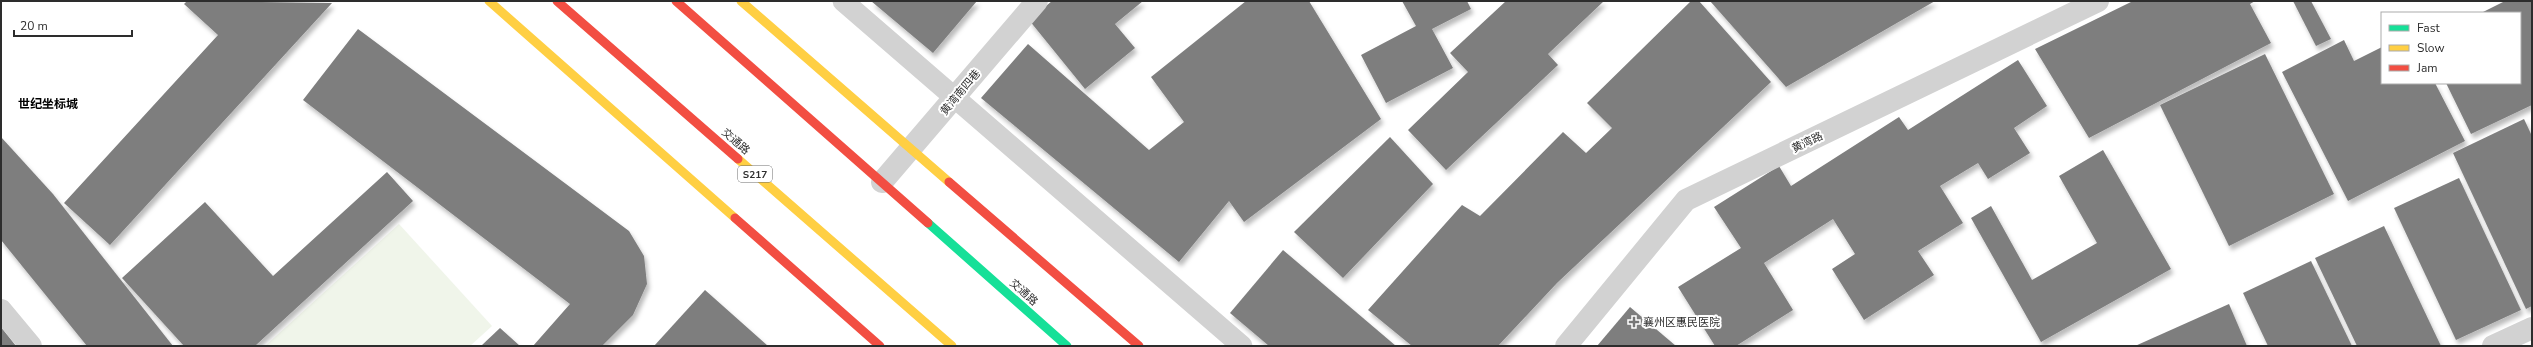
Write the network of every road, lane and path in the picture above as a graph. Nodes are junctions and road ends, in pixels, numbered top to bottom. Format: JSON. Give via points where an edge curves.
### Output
{"nodes":[{"id":1,"x":489,"y":1,"type":"edge"},
{"id":2,"x":557,"y":1,"type":"edge"},
{"id":3,"x":676,"y":1,"type":"edge"},
{"id":4,"x":741,"y":1,"type":"edge"},
{"id":5,"x":843,"y":1,"type":"edge"},
{"id":6,"x":1037,"y":1,"type":"edge"},
{"id":7,"x":2098,"y":1,"type":"edge"},
{"id":8,"x":954,"y":98,"type":"junction"},
{"id":9,"x":911,"y":150,"type":"junction"},
{"id":10,"x":882,"y":182,"type":"junction"},
{"id":11,"x":1,"y":310,"type":"edge"},
{"id":12,"x":2532,"y":328,"type":"edge"},
{"id":13,"x":31,"y":346,"type":"edge"},
{"id":14,"x":880,"y":346,"type":"edge"},
{"id":15,"x":952,"y":346,"type":"edge"},
{"id":16,"x":1067,"y":346,"type":"edge"},
{"id":17,"x":1139,"y":346,"type":"edge"},
{"id":18,"x":1242,"y":346,"type":"edge"},
{"id":19,"x":1566,"y":346,"type":"edge"},
{"id":20,"x":2493,"y":346,"type":"edge"}],
"edges":[{"from":1,"to":14,"type":"main road"},
{"from":2,"to":15,"type":"main road","name":"交通路","number":"S217"},
{"from":3,"to":10,"type":"main road","name":"交通路"},
{"from":4,"to":9,"type":"main road"},
{"from":5,"to":8,"type":"lane"},
{"from":6,"to":8,"type":"street","name":"黄湾南四巷"},
{"from":7,"to":19,"type":"street","name":"黄湾路","via":[[1686,200]]},
{"from":8,"to":9,"type":"street","name":"黄湾南四巷"},
{"from":8,"to":18,"type":"lane"},
{"from":9,"to":10,"type":"street","name":"黄湾南四巷"},
{"from":9,"to":17,"type":"main road"},
{"from":10,"to":16,"type":"main road","name":"交通路"},
{"from":11,"to":13,"type":"street"},
{"from":12,"to":20,"type":"street"}]}
